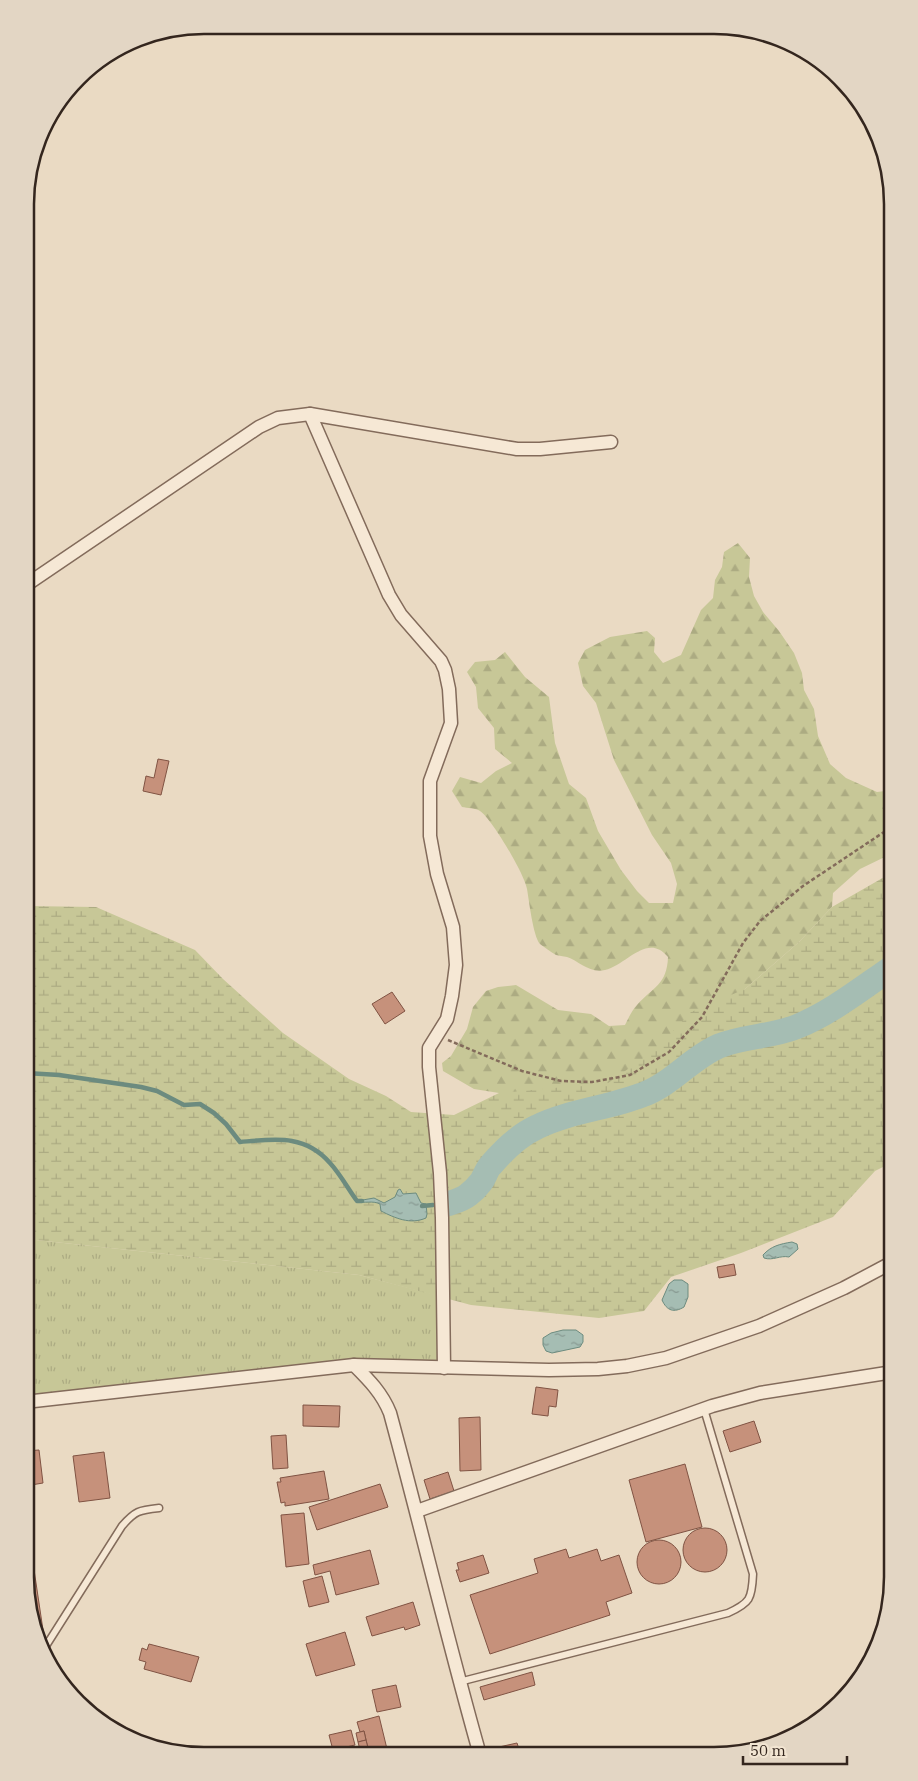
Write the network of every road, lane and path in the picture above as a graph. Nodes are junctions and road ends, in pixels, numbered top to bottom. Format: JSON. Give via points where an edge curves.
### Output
{"nodes":[{"id":1,"x":310,"y":414,"type":"junction"},
{"id":2,"x":611,"y":442,"type":"dead end"},
{"id":3,"x":34,"y":580,"type":"edge"},
{"id":4,"x":884,"y":832,"type":"edge"},
{"id":5,"x":434,"y":1040,"type":"junction"},
{"id":6,"x":884,"y":1267,"type":"edge"},
{"id":7,"x":354,"y":1365,"type":"junction"},
{"id":8,"x":444,"y":1368,"type":"junction"},
{"id":9,"x":884,"y":1373,"type":"edge"},
{"id":10,"x":34,"y":1401,"type":"edge"},
{"id":11,"x":704,"y":1409,"type":"junction"},
{"id":12,"x":159,"y":1508,"type":"dead end"},
{"id":13,"x":417,"y":1511,"type":"junction"},
{"id":14,"x":48,"y":1643,"type":"edge"},
{"id":15,"x":459,"y":1682,"type":"junction"},
{"id":16,"x":478,"y":1747,"type":"edge"}],
"edges":[{"from":1,"to":2,"type":"street","via":[[517,449]]},
{"from":1,"to":3,"type":"street","via":[[278,418],[260,427]]},
{"from":1,"to":5,"type":"street","via":[[394,604],[441,661],[449,689],[450,724],[430,781],[430,836],[437,874],[453,927],[456,965],[447,1019]]},
{"from":4,"to":5,"type":"path","via":[[803,886],[760,921],[742,943],[702,1017],[670,1052],[630,1075],[592,1082],[561,1082],[522,1071],[457,1043]]},
{"from":5,"to":8,"type":"street","via":[[429,1048],[429,1067],[442,1209]]},
{"from":6,"to":8,"type":"street","via":[[759,1326],[666,1358],[598,1369]]},
{"from":7,"to":8,"type":"street"},
{"from":7,"to":10,"type":"street"},
{"from":7,"to":13,"type":"street","via":[[385,1400]]},
{"from":9,"to":11,"type":"street","via":[[760,1393]]},
{"from":11,"to":13,"type":"street"},
{"from":11,"to":15,"type":"lane","via":[[753,1574],[750,1598],[743,1606]]},
{"from":12,"to":14,"type":"lane","via":[[140,1510],[122,1526]]},
{"from":13,"to":15,"type":"street"},
{"from":15,"to":16,"type":"street"}]}
